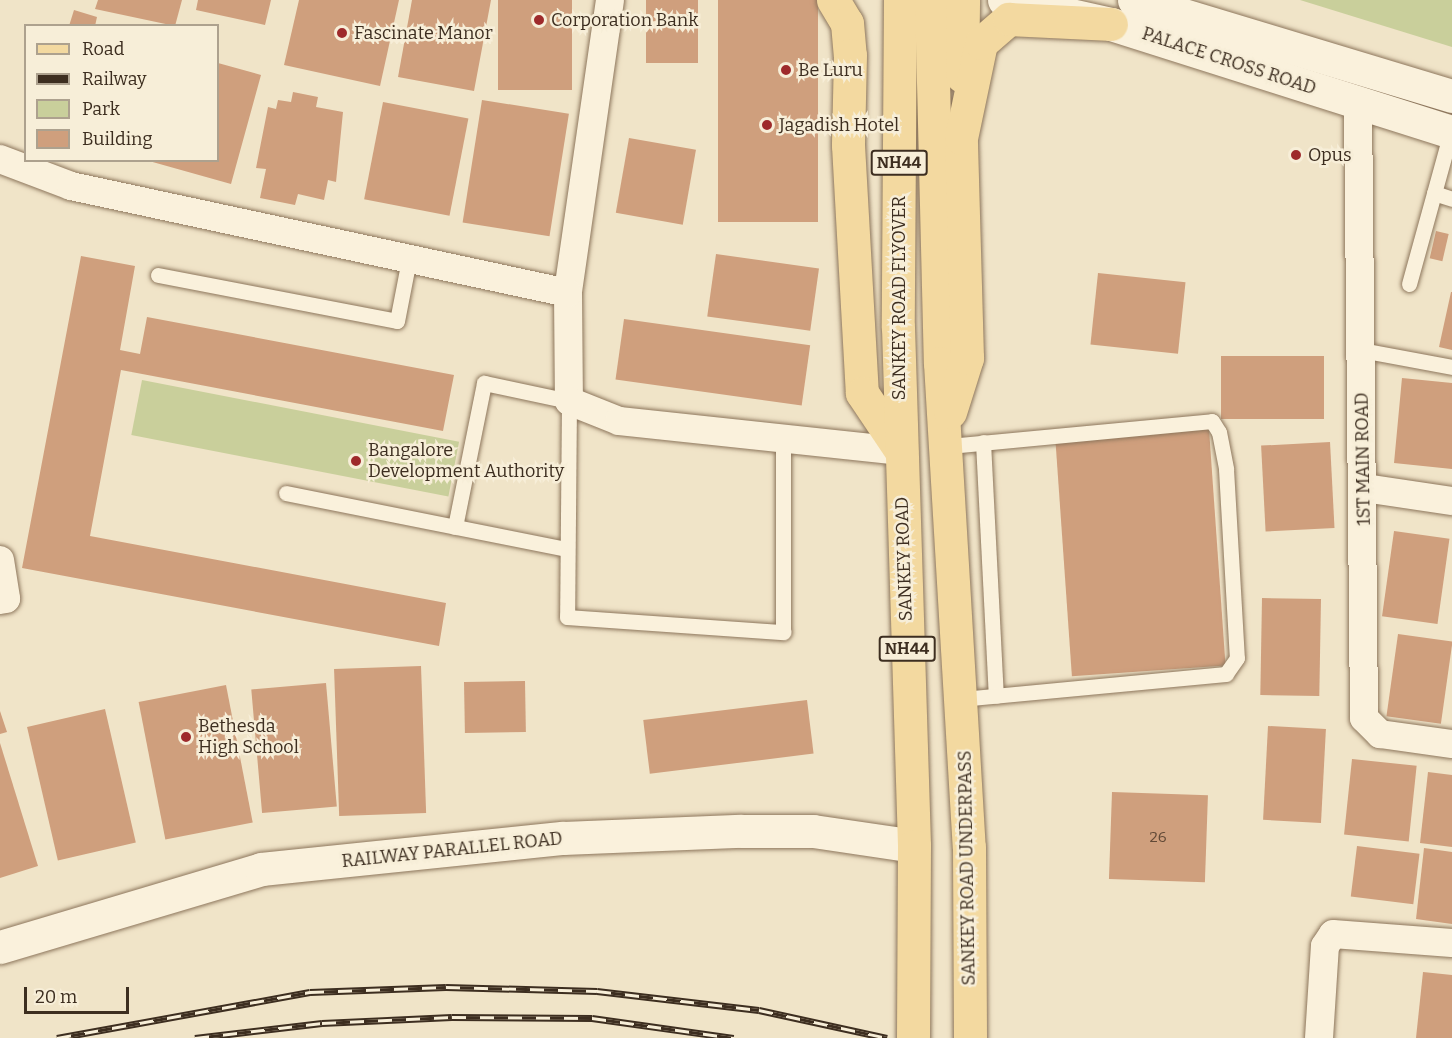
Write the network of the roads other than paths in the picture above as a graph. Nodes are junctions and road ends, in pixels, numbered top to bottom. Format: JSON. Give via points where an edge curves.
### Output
{"nodes":[{"id":1,"x":610,"y":0,"type":"edge"},
{"id":2,"x":832,"y":0,"type":"edge"},
{"id":3,"x":900,"y":0,"type":"edge"},
{"id":4,"x":931,"y":0,"type":"edge"},
{"id":5,"x":963,"y":0,"type":"edge"},
{"id":6,"x":1004,"y":0,"type":"edge"},
{"id":7,"x":1134,"y":0,"type":"edge"},
{"id":8,"x":1111,"y":24,"type":"junction"},
{"id":9,"x":1452,"y":96,"type":"edge"},
{"id":10,"x":1358,"y":103,"type":"junction"},
{"id":11,"x":1451,"y":132,"type":"edge"},
{"id":12,"x":961,"y":138,"type":"junction"},
{"id":13,"x":0,"y":159,"type":"edge"},
{"id":14,"x":1434,"y":193,"type":"junction"},
{"id":15,"x":1452,"y":199,"type":"edge"},
{"id":16,"x":409,"y":259,"type":"junction"},
{"id":17,"x":158,"y":275,"type":"dead end"},
{"id":18,"x":1408,"y":284,"type":"dead end"},
{"id":19,"x":567,"y":293,"type":"junction"},
{"id":20,"x":1361,"y":350,"type":"junction"},
{"id":21,"x":1452,"y":367,"type":"edge"},
{"id":22,"x":569,"y":401,"type":"junction"},
{"id":23,"x":948,"y":434,"type":"junction"},
{"id":24,"x":783,"y":441,"type":"junction"},
{"id":25,"x":983,"y":442,"type":"junction"},
{"id":26,"x":901,"y":451,"type":"junction"},
{"id":27,"x":1364,"y":488,"type":"junction"},
{"id":28,"x":286,"y":493,"type":"dead end"},
{"id":29,"x":1452,"y":501,"type":"edge"},
{"id":30,"x":455,"y":527,"type":"junction"},
{"id":31,"x":566,"y":549,"type":"junction"},
{"id":32,"x":0,"y":560,"type":"edge"},
{"id":33,"x":0,"y":600,"type":"edge"},
{"id":34,"x":996,"y":696,"type":"junction"},
{"id":35,"x":962,"y":699,"type":"junction"},
{"id":36,"x":1452,"y":744,"type":"edge"},
{"id":37,"x":914,"y":846,"type":"junction"},
{"id":38,"x":1452,"y":943,"type":"edge"},
{"id":39,"x":0,"y":946,"type":"edge"},
{"id":40,"x":913,"y":1038,"type":"edge"},
{"id":41,"x":970,"y":1038,"type":"edge"},
{"id":42,"x":1320,"y":1038,"type":"edge"}],
"edges":[{"from":1,"to":19,"type":"street"},
{"from":2,"to":26,"type":"main road","via":[[847,23],[849,44],[848,145],[862,393]]},
{"from":3,"to":26,"type":"main road","name":"SANKEY ROAD FLYOVER","number":"NH44"},
{"from":4,"to":23,"type":"main road","name":"SANKEY ROAD FLYOVER","number":"NH44","via":[[940,363]]},
{"from":5,"to":12,"type":"main road"},
{"from":6,"to":8,"type":"street","name":"PALACE CROSS ROAD"},
{"from":7,"to":9,"type":"street","name":"PALACE CROSS ROAD"},
{"from":8,"to":10,"type":"street","name":"PALACE CROSS ROAD"},
{"from":8,"to":12,"type":"main road","via":[[1009,19],[981,43]]},
{"from":10,"to":11,"type":"street","name":"PALACE CROSS ROAD"},
{"from":10,"to":20,"type":"street","name":"1ST MAIN ROAD"},
{"from":11,"to":14,"type":"lane"},
{"from":12,"to":23,"type":"main road","via":[[967,358]]},
{"from":13,"to":16,"type":"street","via":[[72,186]]},
{"from":14,"to":15,"type":"lane"},
{"from":14,"to":18,"type":"lane"},
{"from":16,"to":17,"type":"lane","via":[[397,321]]},
{"from":16,"to":19,"type":"street"},
{"from":19,"to":22,"type":"street"},
{"from":20,"to":21,"type":"lane"},
{"from":20,"to":27,"type":"street","name":"1ST MAIN ROAD"},
{"from":22,"to":24,"type":"street","via":[[619,421]]},
{"from":22,"to":30,"type":"lane","via":[[484,383]]},
{"from":22,"to":31,"type":"lane"},
{"from":23,"to":25,"type":"lane"},
{"from":23,"to":35,"type":"main road","number":"NH44"},
{"from":24,"to":26,"type":"street"},
{"from":24,"to":31,"type":"lane","via":[[783,632],[567,617]]},
{"from":25,"to":34,"type":"lane"},
{"from":25,"to":34,"type":"lane","via":[[1212,421],[1220,432],[1226,469],[1237,658],[1226,674]]},
{"from":26,"to":37,"type":"main road","name":"SANKEY ROAD","number":"NH44"},
{"from":27,"to":29,"type":"street"},
{"from":27,"to":36,"type":"street","name":"1ST MAIN ROAD","via":[[1365,724],[1380,734]]},
{"from":28,"to":30,"type":"lane"},
{"from":30,"to":31,"type":"lane"},
{"from":32,"to":33,"type":"street","via":[[6,599]]},
{"from":34,"to":35,"type":"lane"},
{"from":35,"to":41,"type":"main road","name":"SANKEY ROAD UNDERPASS","number":"NH44"},
{"from":37,"to":39,"type":"street","name":"RAILWAY PARALLEL ROAD","via":[[813,831],[741,831],[563,838],[261,869]]},
{"from":37,"to":40,"type":"main road","number":"NH44"},
{"from":38,"to":42,"type":"street","via":[[1340,931],[1325,946]]}]}
